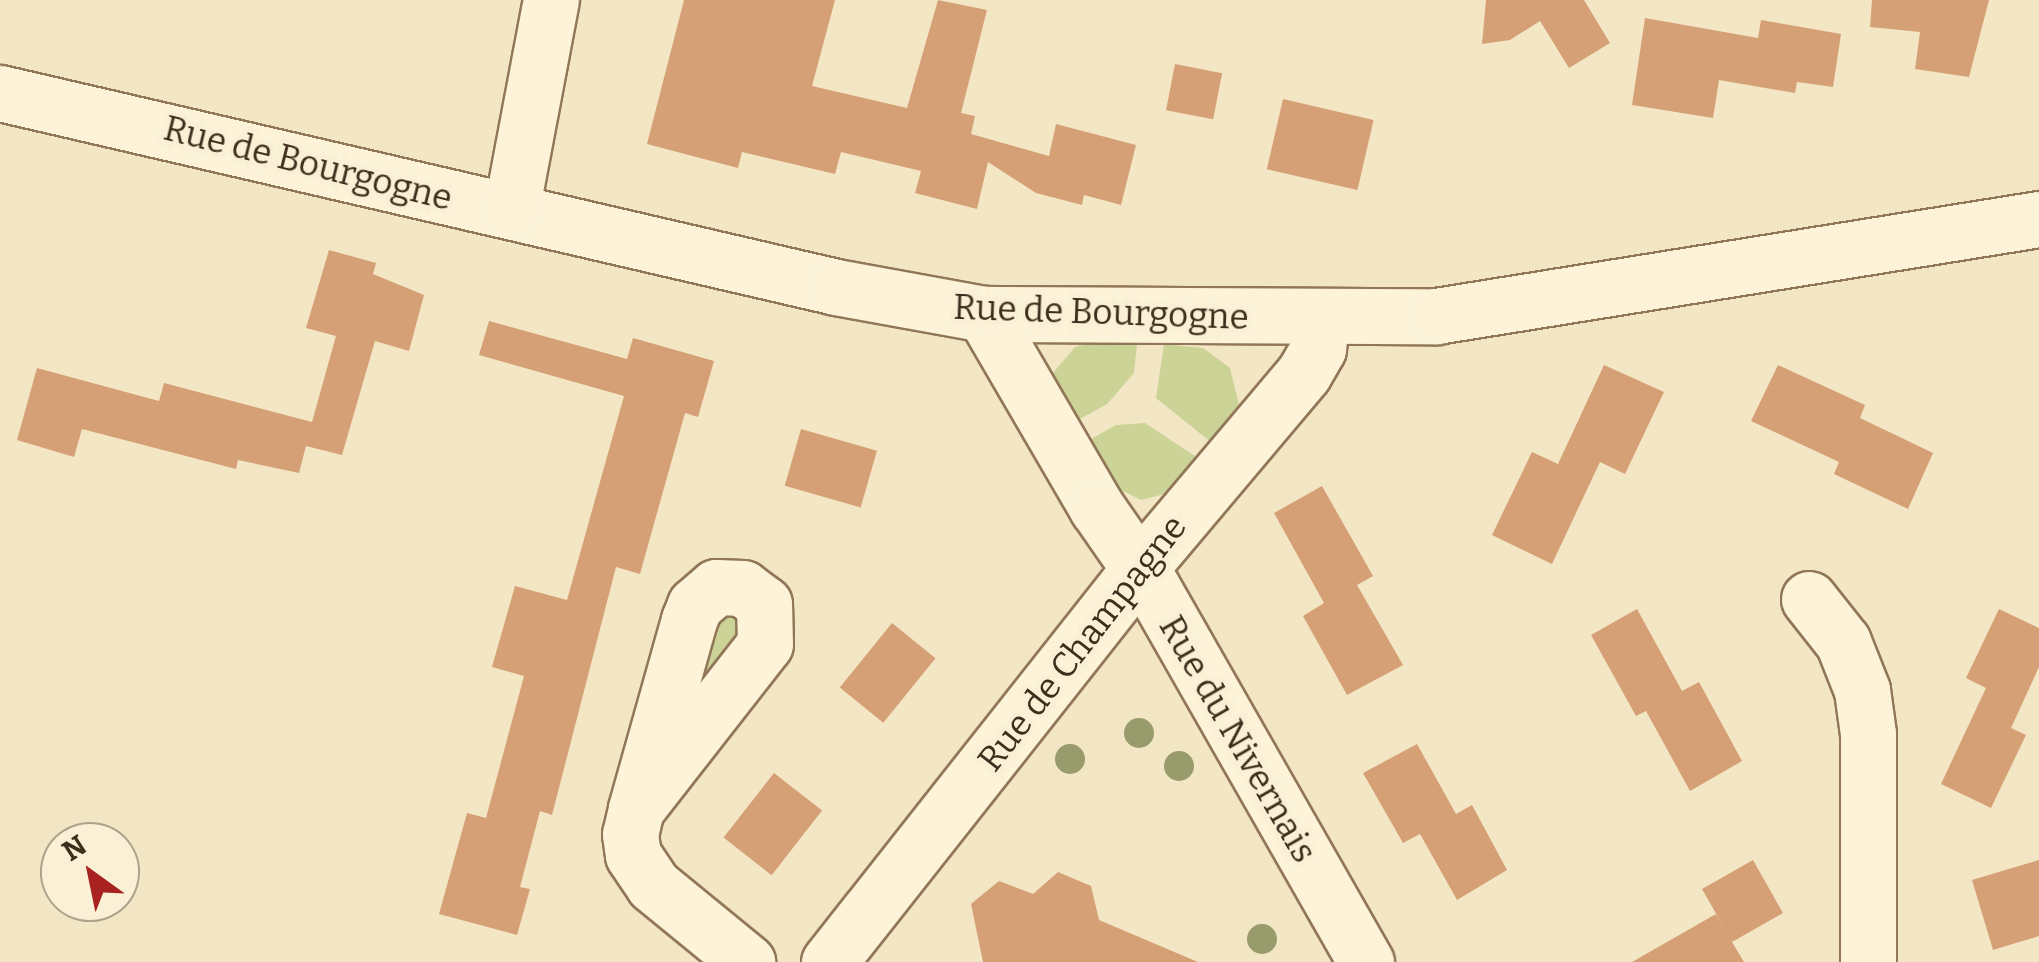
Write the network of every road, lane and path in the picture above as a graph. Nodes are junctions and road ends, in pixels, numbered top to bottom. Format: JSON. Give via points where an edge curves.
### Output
{"nodes":[{"id":1,"x":551,"y":0,"type":"edge"},
{"id":2,"x":0,"y":93,"type":"edge"},
{"id":3,"x":511,"y":211,"type":"junction"},
{"id":4,"x":2039,"y":219,"type":"edge"},
{"id":5,"x":984,"y":314,"type":"junction"},
{"id":6,"x":1321,"y":320,"type":"junction"},
{"id":7,"x":1139,"y":568,"type":"junction"},
{"id":8,"x":1810,"y":600,"type":"dead end"},
{"id":9,"x":636,"y":808,"type":"dead end"},
{"id":10,"x":747,"y":962,"type":"edge"},
{"id":11,"x":829,"y":962,"type":"edge"},
{"id":12,"x":1366,"y":962,"type":"edge"},
{"id":13,"x":1868,"y":962,"type":"edge"}],
"edges":[{"from":1,"to":3,"type":"street"},
{"from":2,"to":3,"type":"street","name":"Rue de Bourgogne"},
{"from":3,"to":5,"type":"street","name":"Rue de Bourgogne","via":[[836,287]]},
{"from":4,"to":6,"type":"street","name":"Rue de Bourgogne","via":[[1436,316]]},
{"from":5,"to":6,"type":"street","name":"Rue de Bourgogne"},
{"from":5,"to":7,"type":"street","name":"Rue du Nivernais"},
{"from":6,"to":7,"type":"street","name":"Rue de Champagne","via":[[1318,348],[1304,373]]},
{"from":7,"to":11,"type":"street","name":"Rue de Champagne"},
{"from":7,"to":12,"type":"street","name":"Rue du Nivernais"},
{"from":8,"to":13,"type":"street","via":[[1843,642],[1862,690],[1868,734]]},
{"from":9,"to":10,"type":"street","via":[[630,834],[640,871]]}]}
